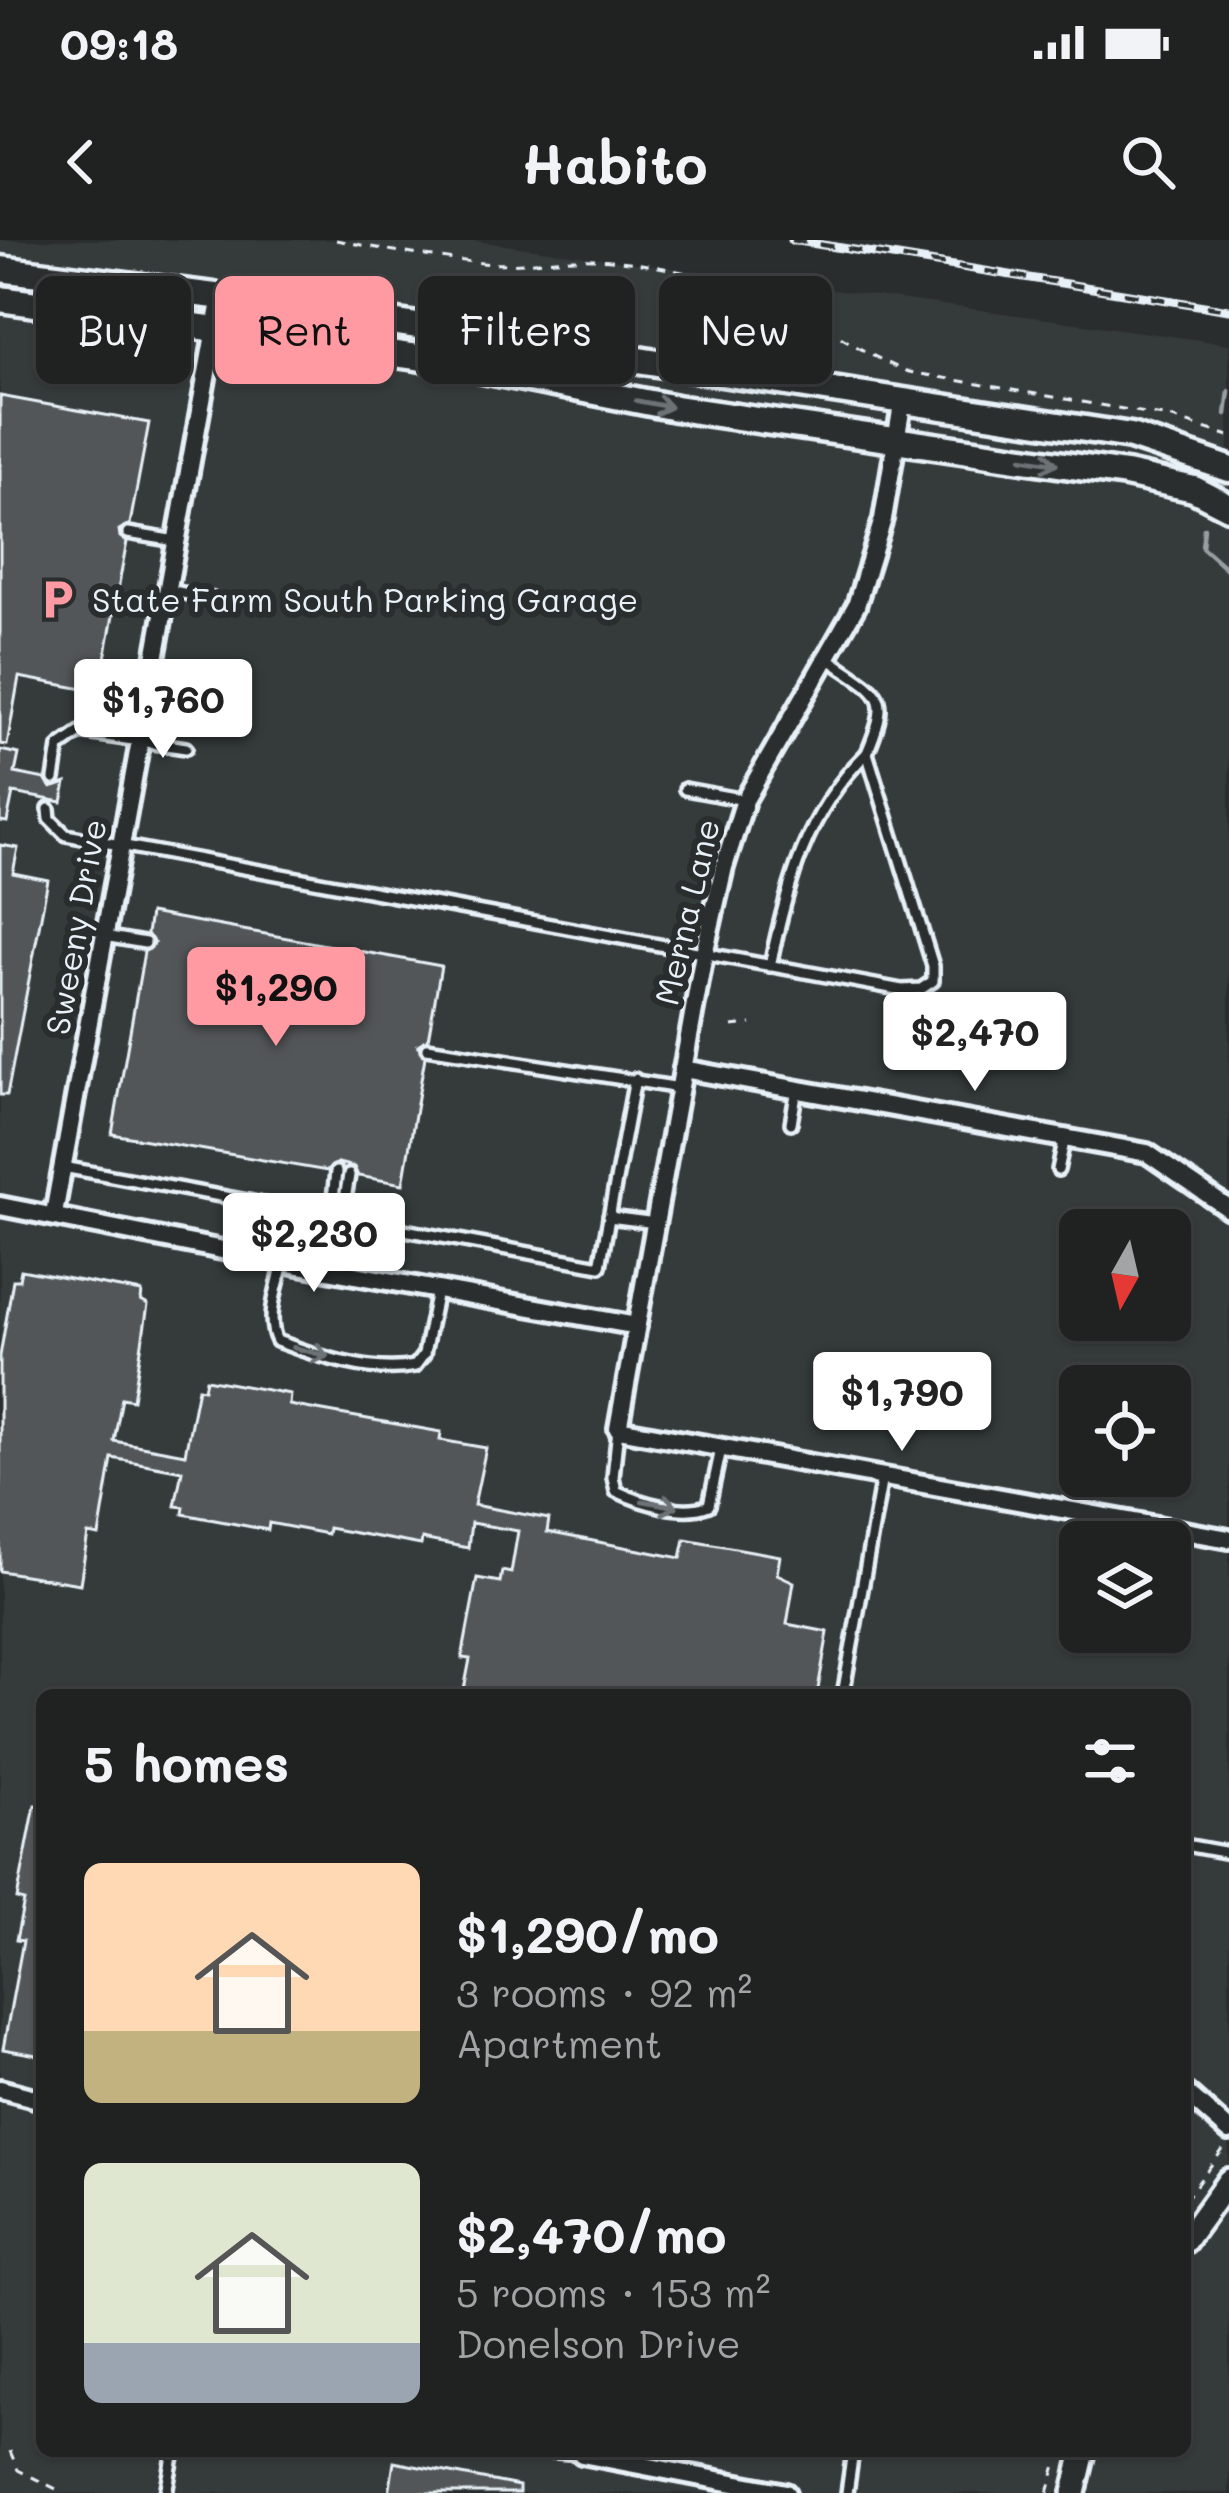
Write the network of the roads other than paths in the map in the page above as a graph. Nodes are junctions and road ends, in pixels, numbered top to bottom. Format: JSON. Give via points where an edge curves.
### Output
{"nodes":[{"id":1,"x":0,"y":269,"type":"edge"},
{"id":2,"x":215,"y":295,"type":"edge"},
{"id":3,"x":0,"y":299,"type":"edge"},
{"id":4,"x":215,"y":320,"type":"edge"},
{"id":5,"x":394,"y":322,"type":"edge"},
{"id":6,"x":213,"y":328,"type":"junction"},
{"id":7,"x":903,"y":399,"type":"junction"},
{"id":8,"x":897,"y":439,"type":"junction"},
{"id":9,"x":1229,"y":469,"type":"edge"},
{"id":10,"x":1229,"y":507,"type":"edge"},
{"id":11,"x":128,"y":533,"type":"dead end"},
{"id":12,"x":176,"y":542,"type":"junction"},
{"id":13,"x":168,"y":590,"type":"junction"},
{"id":14,"x":213,"y":598,"type":"dead end"},
{"id":15,"x":829,"y":659,"type":"junction"},
{"id":16,"x":104,"y":667,"type":"dead end"},
{"id":17,"x":152,"y":674,"type":"junction"},
{"id":18,"x":140,"y":741,"type":"junction"},
{"id":19,"x":186,"y":748,"type":"dead end"},
{"id":20,"x":867,"y":753,"type":"junction"},
{"id":21,"x":54,"y":779,"type":"dead end"},
{"id":22,"x":686,"y":789,"type":"dead end"},
{"id":23,"x":746,"y":800,"type":"junction"},
{"id":24,"x":50,"y":809,"type":"dead end"},
{"id":25,"x":121,"y":845,"type":"junction"},
{"id":26,"x":104,"y":936,"type":"junction"},
{"id":27,"x":145,"y":944,"type":"dead end"},
{"id":28,"x":704,"y":955,"type":"junction"},
{"id":29,"x":770,"y":966,"type":"junction"},
{"id":30,"x":427,"y":1048,"type":"dead end"},
{"id":31,"x":683,"y":1069,"type":"junction"},
{"id":32,"x":635,"y":1079,"type":"junction"},
{"id":33,"x":680,"y":1088,"type":"junction"},
{"id":34,"x":797,"y":1089,"type":"junction"},
{"id":35,"x":791,"y":1123,"type":"dead end"},
{"id":36,"x":1065,"y":1136,"type":"junction"},
{"id":37,"x":63,"y":1168,"type":"junction"},
{"id":38,"x":1058,"y":1170,"type":"dead end"},
{"id":39,"x":336,"y":1172,"type":"dead end"},
{"id":40,"x":350,"y":1174,"type":"dead end"},
{"id":41,"x":0,"y":1206,"type":"edge"},
{"id":42,"x":1229,"y":1209,"type":"edge"},
{"id":43,"x":54,"y":1214,"type":"junction"},
{"id":44,"x":333,"y":1216,"type":"junction"},
{"id":45,"x":609,"y":1216,"type":"junction"},
{"id":46,"x":656,"y":1223,"type":"junction"},
{"id":47,"x":283,"y":1262,"type":"junction"},
{"id":48,"x":325,"y":1270,"type":"junction"},
{"id":49,"x":437,"y":1291,"type":"junction"},
{"id":50,"x":637,"y":1326,"type":"junction"},
{"id":51,"x":618,"y":1430,"type":"junction"},
{"id":52,"x":721,"y":1448,"type":"junction"},
{"id":53,"x":882,"y":1477,"type":"junction"},
{"id":54,"x":1229,"y":1539,"type":"edge"},
{"id":55,"x":844,"y":1689,"type":"edge"},
{"id":56,"x":1191,"y":1846,"type":"edge"},
{"id":57,"x":1229,"y":1853,"type":"edge"},
{"id":58,"x":0,"y":2089,"type":"edge"},
{"id":59,"x":1191,"y":2097,"type":"edge"},
{"id":60,"x":36,"y":2098,"type":"edge"},
{"id":61,"x":1229,"y":2131,"type":"edge"},
{"id":62,"x":1229,"y":2180,"type":"edge"},
{"id":63,"x":1191,"y":2233,"type":"edge"},
{"id":64,"x":173,"y":2457,"type":"edge"},
{"id":65,"x":603,"y":2457,"type":"edge"},
{"id":66,"x":852,"y":2457,"type":"edge"},
{"id":67,"x":1083,"y":2457,"type":"edge"},
{"id":68,"x":166,"y":2493,"type":"edge"},
{"id":69,"x":785,"y":2493,"type":"edge"},
{"id":70,"x":847,"y":2493,"type":"edge"},
{"id":71,"x":1074,"y":2493,"type":"edge"}],
"edges":[{"from":1,"to":2,"type":"main road"},
{"from":3,"to":6,"type":"main road"},
{"from":4,"to":6,"type":"street","name":"Sweeny Drive"},
{"from":5,"to":7,"type":"main road"},
{"from":6,"to":8,"type":"main road","one_way":true},
{"from":6,"to":12,"type":"street","name":"Sweeny Drive"},
{"from":7,"to":8,"type":"street","name":"Merna Lane"},
{"from":7,"to":9,"type":"main road","via":[[1131,436]]},
{"from":8,"to":10,"type":"main road","one_way":true,"via":[[1126,474],[1194,489]]},
{"from":8,"to":15,"type":"street","name":"Merna Lane","via":[[872,562]]},
{"from":11,"to":12,"type":"lane"},
{"from":12,"to":13,"type":"street","name":"Sweeny Drive"},
{"from":13,"to":14,"type":"lane"},
{"from":13,"to":17,"type":"street","name":"Sweeny Drive"},
{"from":15,"to":20,"type":"lane","via":[[881,704],[883,719]]},
{"from":15,"to":23,"type":"street","name":"Merna Lane"},
{"from":16,"to":17,"type":"lane"},
{"from":17,"to":18,"type":"street","name":"Sweeny Drive"},
{"from":18,"to":19,"type":"lane"},
{"from":18,"to":21,"type":"lane","via":[[80,732],[59,747]]},
{"from":18,"to":25,"type":"street","name":"Sweeny Drive"},
{"from":20,"to":29,"type":"lane","via":[[811,826]]},
{"from":20,"to":29,"type":"lane","via":[[933,982],[902,990]]},
{"from":22,"to":23,"type":"lane"},
{"from":23,"to":28,"type":"street","name":"Merna Lane"},
{"from":24,"to":25,"type":"lane","via":[[65,836]]},
{"from":25,"to":26,"type":"street","name":"Sweeny Drive"},
{"from":25,"to":28,"type":"lane"},
{"from":26,"to":27,"type":"lane"},
{"from":26,"to":37,"type":"street","name":"Sweeny Drive"},
{"from":28,"to":29,"type":"lane"},
{"from":28,"to":31,"type":"street","name":"Merna Lane"},
{"from":30,"to":32,"type":"lane"},
{"from":31,"to":33,"type":"street","name":"Merna Lane"},
{"from":31,"to":34,"type":"street"},
{"from":32,"to":33,"type":"lane"},
{"from":32,"to":45,"type":"lane"},
{"from":33,"to":46,"type":"street","name":"Merna Lane"},
{"from":34,"to":35,"type":"lane"},
{"from":34,"to":36,"type":"street"},
{"from":36,"to":38,"type":"lane"},
{"from":36,"to":42,"type":"street","via":[[1147,1153]]},
{"from":37,"to":43,"type":"street","name":"Sweeny Drive"},
{"from":37,"to":44,"type":"lane"},
{"from":39,"to":44,"type":"lane"},
{"from":40,"to":44,"type":"lane","via":[[344,1205]]},
{"from":41,"to":43,"type":"street"},
{"from":43,"to":47,"type":"street"},
{"from":44,"to":45,"type":"lane","via":[[600,1266]]},
{"from":44,"to":48,"type":"lane"},
{"from":45,"to":46,"type":"lane"},
{"from":46,"to":50,"type":"street","name":"Merna Lane"},
{"from":47,"to":48,"type":"street"},
{"from":47,"to":49,"type":"lane","one_way":true,"via":[[272,1314],[277,1342],[351,1362],[415,1366]]},
{"from":48,"to":49,"type":"street"},
{"from":49,"to":50,"type":"street"},
{"from":50,"to":51,"type":"street","name":"Merna Lane"},
{"from":51,"to":52,"type":"street"},
{"from":51,"to":52,"type":"lane","one_way":true,"via":[[616,1491],[634,1500],[709,1505]]},
{"from":52,"to":53,"type":"street"},
{"from":53,"to":54,"type":"street"},
{"from":53,"to":55,"type":"lane"},
{"from":56,"to":57,"type":"lane"},
{"from":58,"to":60,"type":"street"},
{"from":59,"to":61,"type":"street"},
{"from":62,"to":63,"type":"street"},
{"from":64,"to":68,"type":"lane"},
{"from":65,"to":69,"type":"street"},
{"from":66,"to":70,"type":"lane"},
{"from":67,"to":71,"type":"street"}]}
